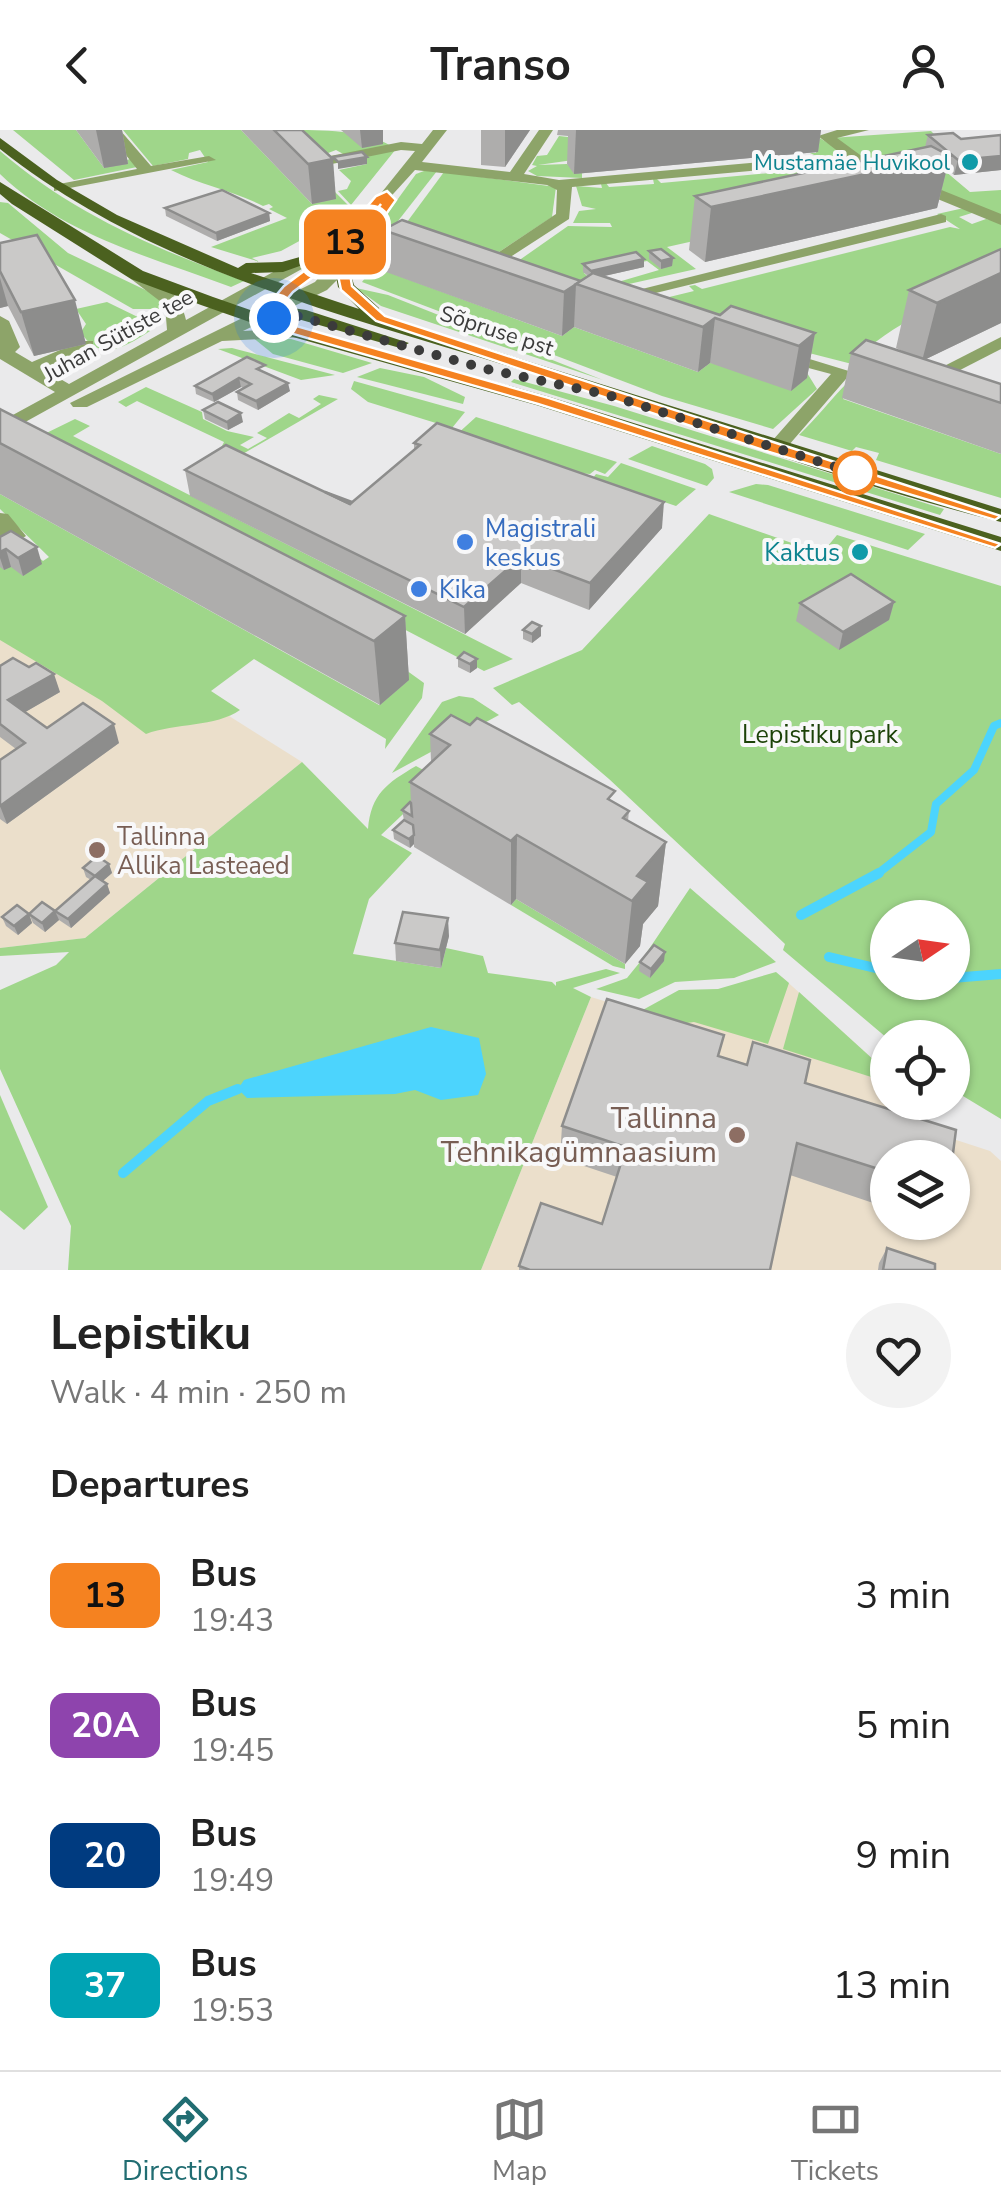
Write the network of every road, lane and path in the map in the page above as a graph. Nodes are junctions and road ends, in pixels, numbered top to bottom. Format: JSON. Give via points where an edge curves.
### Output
{"nodes":[{"id":1,"x":113,"y":130,"type":"edge"},
{"id":2,"x":282,"y":130,"type":"edge"},
{"id":3,"x":382,"y":130,"type":"edge"},
{"id":4,"x":440,"y":130,"type":"edge"},
{"id":5,"x":546,"y":130,"type":"edge"},
{"id":6,"x":862,"y":130,"type":"edge"},
{"id":7,"x":0,"y":142,"type":"edge"},
{"id":8,"x":401,"y":146,"type":"junction"},
{"id":9,"x":425,"y":148,"type":"junction"},
{"id":10,"x":209,"y":160,"type":"dead end"},
{"id":11,"x":816,"y":160,"type":"dead end"},
{"id":12,"x":412,"y":165,"type":"junction"},
{"id":13,"x":147,"y":171,"type":"junction"},
{"id":14,"x":515,"y":176,"type":"junction"},
{"id":15,"x":560,"y":184,"type":"junction"},
{"id":16,"x":0,"y":186,"type":"edge"},
{"id":17,"x":59,"y":188,"type":"junction"},
{"id":18,"x":387,"y":195,"type":"junction"},
{"id":19,"x":366,"y":214,"type":"junction"},
{"id":20,"x":940,"y":219,"type":"dead end"},
{"id":21,"x":1001,"y":220,"type":"edge"},
{"id":22,"x":93,"y":248,"type":"junction"},
{"id":23,"x":314,"y":258,"type":"junction"},
{"id":24,"x":217,"y":263,"type":"junction"},
{"id":25,"x":342,"y":266,"type":"junction"},
{"id":26,"x":137,"y":274,"type":"junction"},
{"id":27,"x":502,"y":284,"type":"edge"},
{"id":28,"x":256,"y":300,"type":"junction"},
{"id":29,"x":618,"y":314,"type":"edge"},
{"id":30,"x":380,"y":318,"type":"junction"},
{"id":31,"x":0,"y":322,"type":"edge"},
{"id":32,"x":176,"y":330,"type":"junction"},
{"id":33,"x":292,"y":330,"type":"junction"},
{"id":34,"x":1001,"y":342,"type":"edge"},
{"id":35,"x":87,"y":345,"type":"dead end"},
{"id":36,"x":761,"y":350,"type":"edge"},
{"id":37,"x":0,"y":351,"type":"edge"},
{"id":38,"x":180,"y":352,"type":"junction"},
{"id":39,"x":29,"y":370,"type":"junction"},
{"id":40,"x":843,"y":372,"type":"junction"},
{"id":41,"x":866,"y":376,"type":"edge"},
{"id":42,"x":67,"y":392,"type":"junction"},
{"id":43,"x":608,"y":395,"type":"junction"},
{"id":44,"x":939,"y":400,"type":"edge"},
{"id":45,"x":4,"y":435,"type":"edge"},
{"id":46,"x":775,"y":449,"type":"junction"},
{"id":47,"x":1001,"y":516,"type":"edge"},
{"id":48,"x":0,"y":519,"type":"edge"},
{"id":49,"x":1001,"y":544,"type":"edge"},
{"id":50,"x":0,"y":545,"type":"edge"}],
"edges":[{"from":1,"to":13,"type":"street"},
{"from":2,"to":8,"type":"street","via":[[322,169]]},
{"from":3,"to":8,"type":"street"},
{"from":4,"to":9,"type":"street"},
{"from":5,"to":14,"type":"street"},
{"from":6,"to":21,"type":"street","via":[[825,136],[862,163]]},
{"from":7,"to":17,"type":"main road","name":"Sõpruse pst"},
{"from":8,"to":9,"type":"street"},
{"from":9,"to":12,"type":"street"},
{"from":10,"to":13,"type":"street"},
{"from":11,"to":15,"type":"street"},
{"from":12,"to":14,"type":"street"},
{"from":12,"to":18,"type":"street"},
{"from":13,"to":17,"type":"street"},
{"from":14,"to":15,"type":"street"},
{"from":15,"to":27,"type":"street","via":[[566,190],[564,216],[465,273]]},
{"from":16,"to":22,"type":"main road","name":"Sõpruse pst"},
{"from":17,"to":24,"type":"main road","name":"Sõpruse pst"},
{"from":18,"to":19,"type":"street"},
{"from":18,"to":25,"type":"street","via":[[390,200]]},
{"from":19,"to":23,"type":"street"},
{"from":19,"to":28,"type":"street","via":[[332,256]]},
{"from":20,"to":29,"type":"street","via":[[619,296],[597,307]]},
{"from":22,"to":26,"type":"main road","name":"Sõpruse pst"},
{"from":22,"to":28,"type":"main road"},
{"from":23,"to":24,"type":"main road","via":[[261,269]]},
{"from":23,"to":28,"type":"street"},
{"from":24,"to":28,"type":"main road","name":"Sõpruse pst"},
{"from":25,"to":28,"type":"street","via":[[321,286]]},
{"from":25,"to":30,"type":"main road","via":[[346,287]]},
{"from":26,"to":28,"type":"main road","name":"Sõpruse pst"},
{"from":26,"to":32,"type":"street","via":[[174,302]]},
{"from":28,"to":30,"type":"main road","name":"Sõpruse pst"},
{"from":28,"to":32,"type":"street","name":"Juhan Sütiste tee"},
{"from":28,"to":33,"type":"main road","name":"Sõpruse pst"},
{"from":28,"to":38,"type":"street","name":"Juhan Sütiste tee"},
{"from":28,"to":43,"type":"main road","via":[[486,369]]},
{"from":30,"to":43,"type":"main road","name":"Sõpruse pst"},
{"from":31,"to":37,"type":"street","via":[[12,346]]},
{"from":32,"to":42,"type":"street","name":"Juhan Sütiste tee"},
{"from":33,"to":38,"type":"street","via":[[244,334]]},
{"from":33,"to":49,"type":"main road","name":"Sõpruse pst"},
{"from":34,"to":44,"type":"street","via":[[907,390]]},
{"from":35,"to":39,"type":"street"},
{"from":36,"to":40,"type":"street"},
{"from":37,"to":39,"type":"street"},
{"from":38,"to":45,"type":"street","name":"Juhan Sütiste tee"},
{"from":39,"to":42,"type":"street"},
{"from":40,"to":41,"type":"street"},
{"from":40,"to":46,"type":"street"},
{"from":42,"to":45,"type":"street","name":"Juhan Sütiste tee"},
{"from":43,"to":46,"type":"main road","name":"Sõpruse pst"},
{"from":46,"to":47,"type":"main road","name":"Sõpruse pst"},
{"from":48,"to":50,"type":"street","via":[[15,536]]}]}
